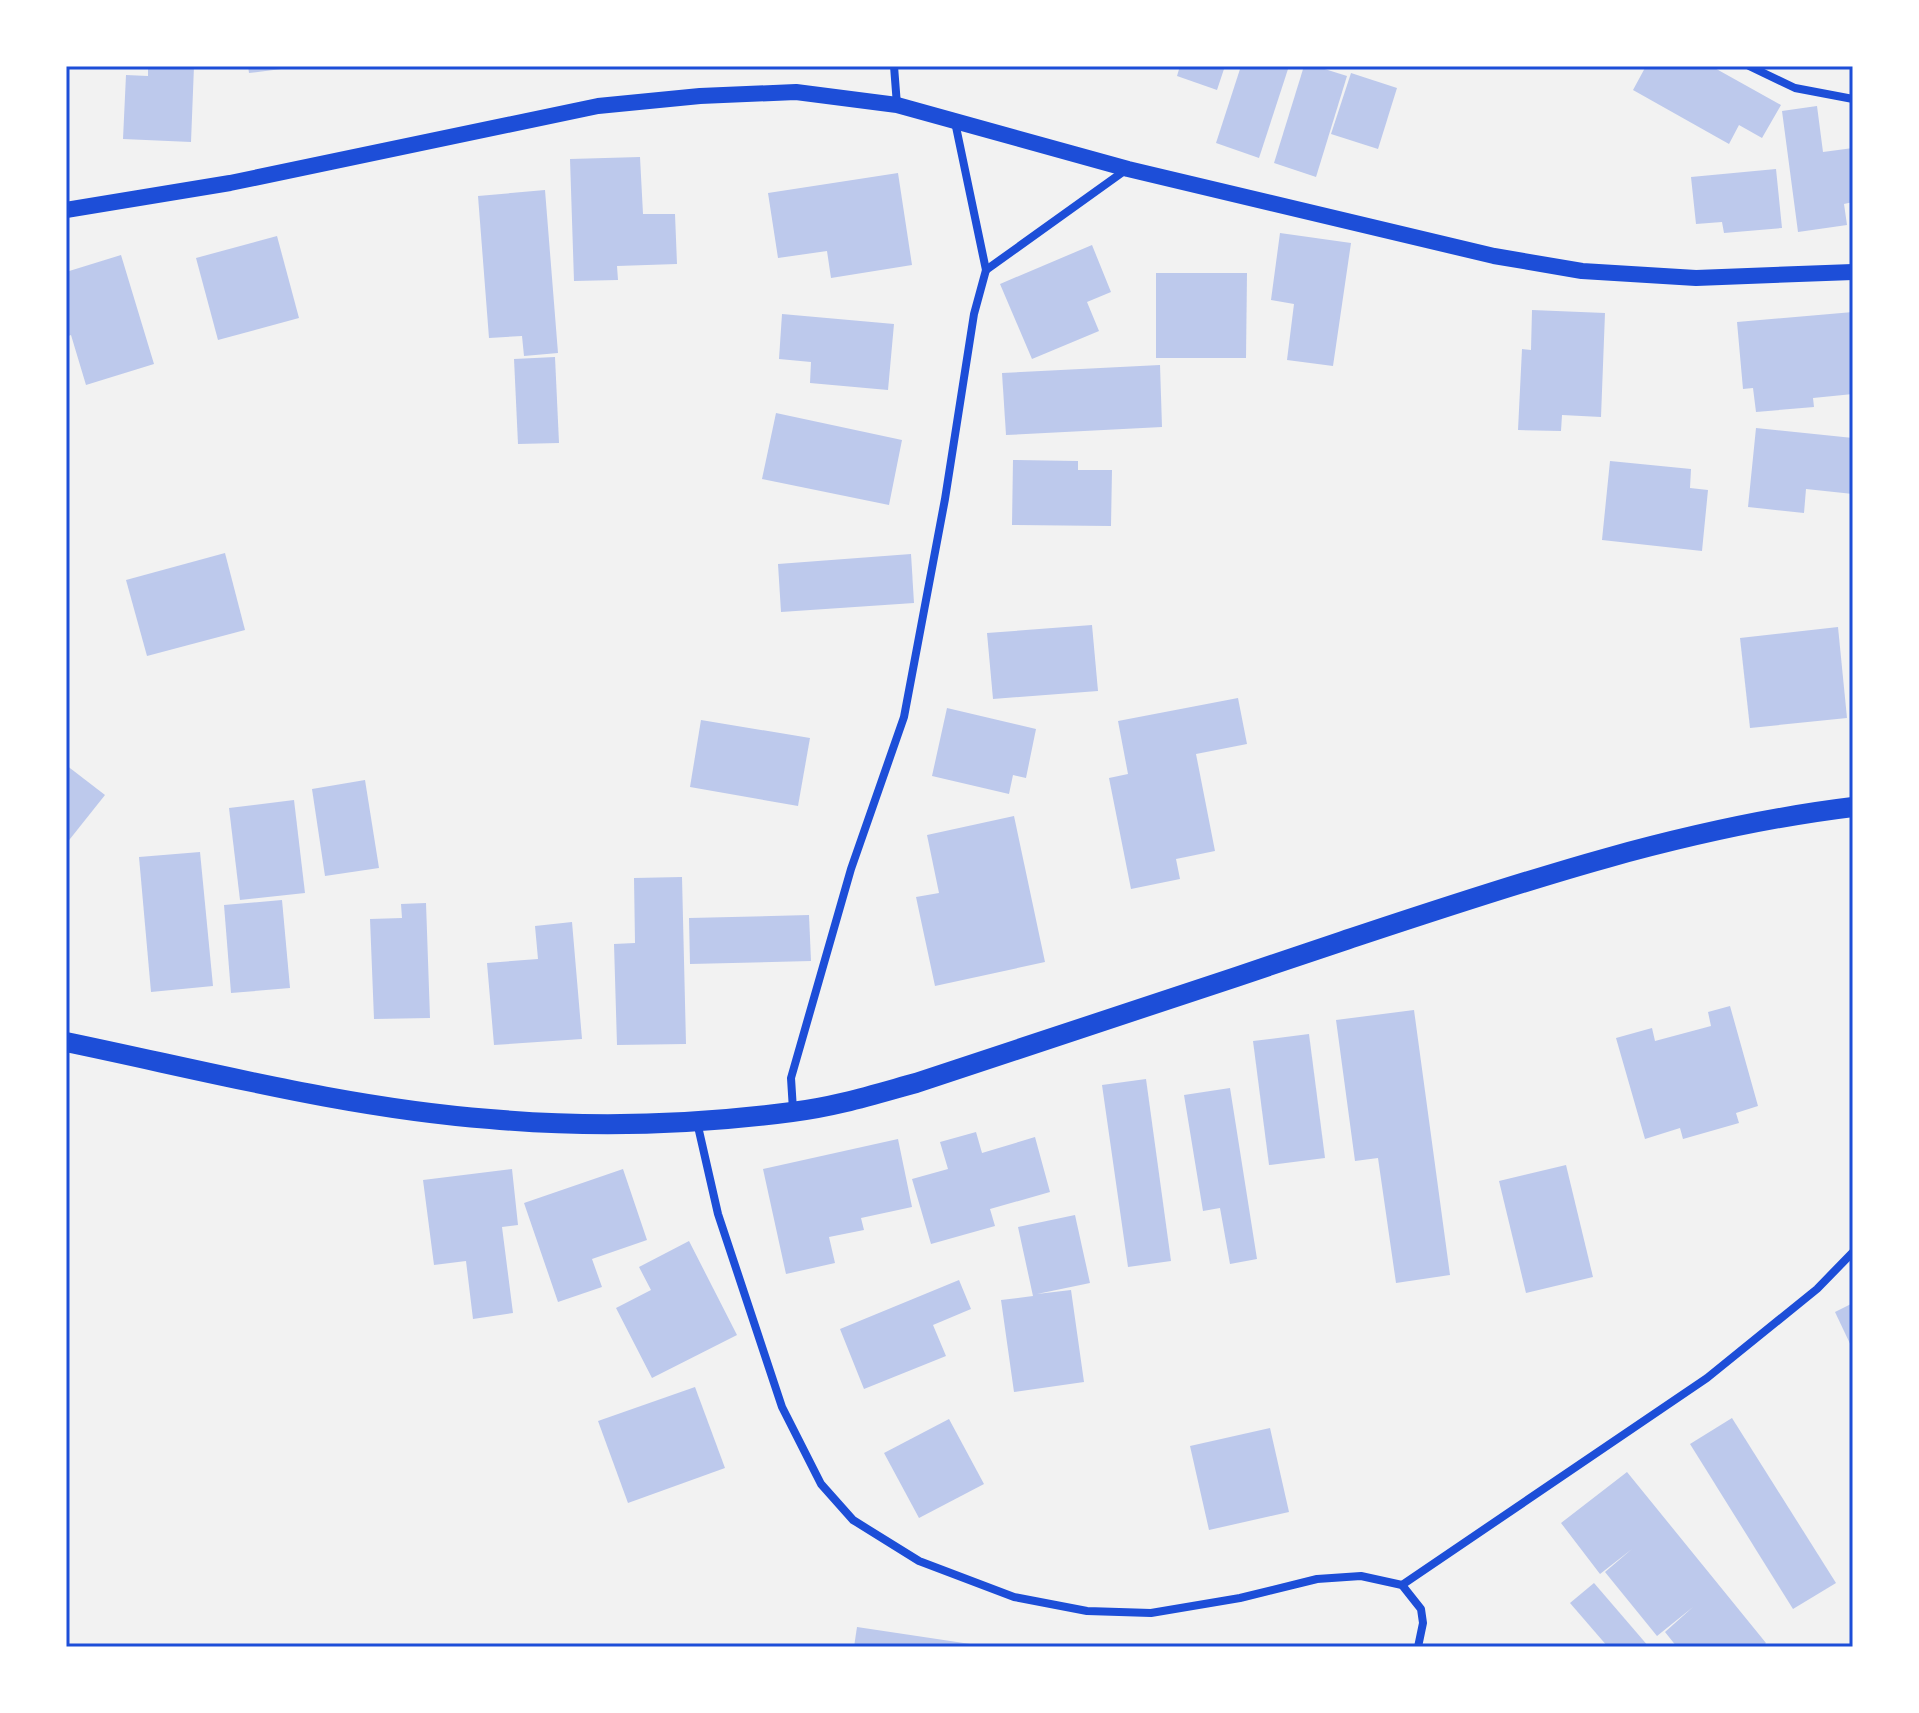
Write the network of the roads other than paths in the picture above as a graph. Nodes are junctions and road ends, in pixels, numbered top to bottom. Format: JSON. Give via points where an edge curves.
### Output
{"nodes":[{"id":1,"x":894,"y":66,"type":"edge"},
{"id":2,"x":1749,"y":66,"type":"edge"},
{"id":3,"x":1853,"y":99,"type":"edge"},
{"id":4,"x":897,"y":105,"type":"junction"},
{"id":5,"x":955,"y":121,"type":"junction"},
{"id":6,"x":1128,"y":169,"type":"junction"},
{"id":7,"x":66,"y":210,"type":"edge"},
{"id":8,"x":986,"y":270,"type":"junction"},
{"id":9,"x":1853,"y":272,"type":"edge"},
{"id":10,"x":1853,"y":807,"type":"edge"},
{"id":11,"x":66,"y":1042,"type":"edge"},
{"id":12,"x":794,"y":1112,"type":"junction"},
{"id":13,"x":697,"y":1121,"type":"junction"},
{"id":14,"x":1853,"y":1252,"type":"edge"},
{"id":15,"x":1402,"y":1585,"type":"junction"},
{"id":16,"x":1418,"y":1647,"type":"edge"}],
"edges":[{"from":1,"to":4,"type":"street"},
{"from":2,"to":3,"type":"street","via":[[1795,88]]},
{"from":4,"to":5,"type":"main road"},
{"from":4,"to":7,"type":"main road","via":[[796,92],[598,106],[230,183]]},
{"from":5,"to":6,"type":"main road"},
{"from":5,"to":8,"type":"street"},
{"from":6,"to":8,"type":"street"},
{"from":6,"to":9,"type":"main road","via":[[1494,256],[1582,271],[1696,278]]},
{"from":8,"to":12,"type":"street","via":[[904,717],[851,869],[791,1078]]},
{"from":10,"to":12,"type":"main road","via":[[1688,837],[1563,872],[916,1083]]},
{"from":11,"to":13,"type":"main road","via":[[460,1116],[570,1125]]},
{"from":12,"to":13,"type":"main road"},
{"from":13,"to":15,"type":"street","via":[[718,1214],[782,1407],[821,1484],[853,1520],[919,1561],[1014,1597],[1087,1611],[1151,1613],[1317,1579],[1361,1576]]},
{"from":14,"to":15,"type":"street","via":[[1817,1289],[1707,1378]]},
{"from":15,"to":16,"type":"street","via":[[1421,1609]]}]}
